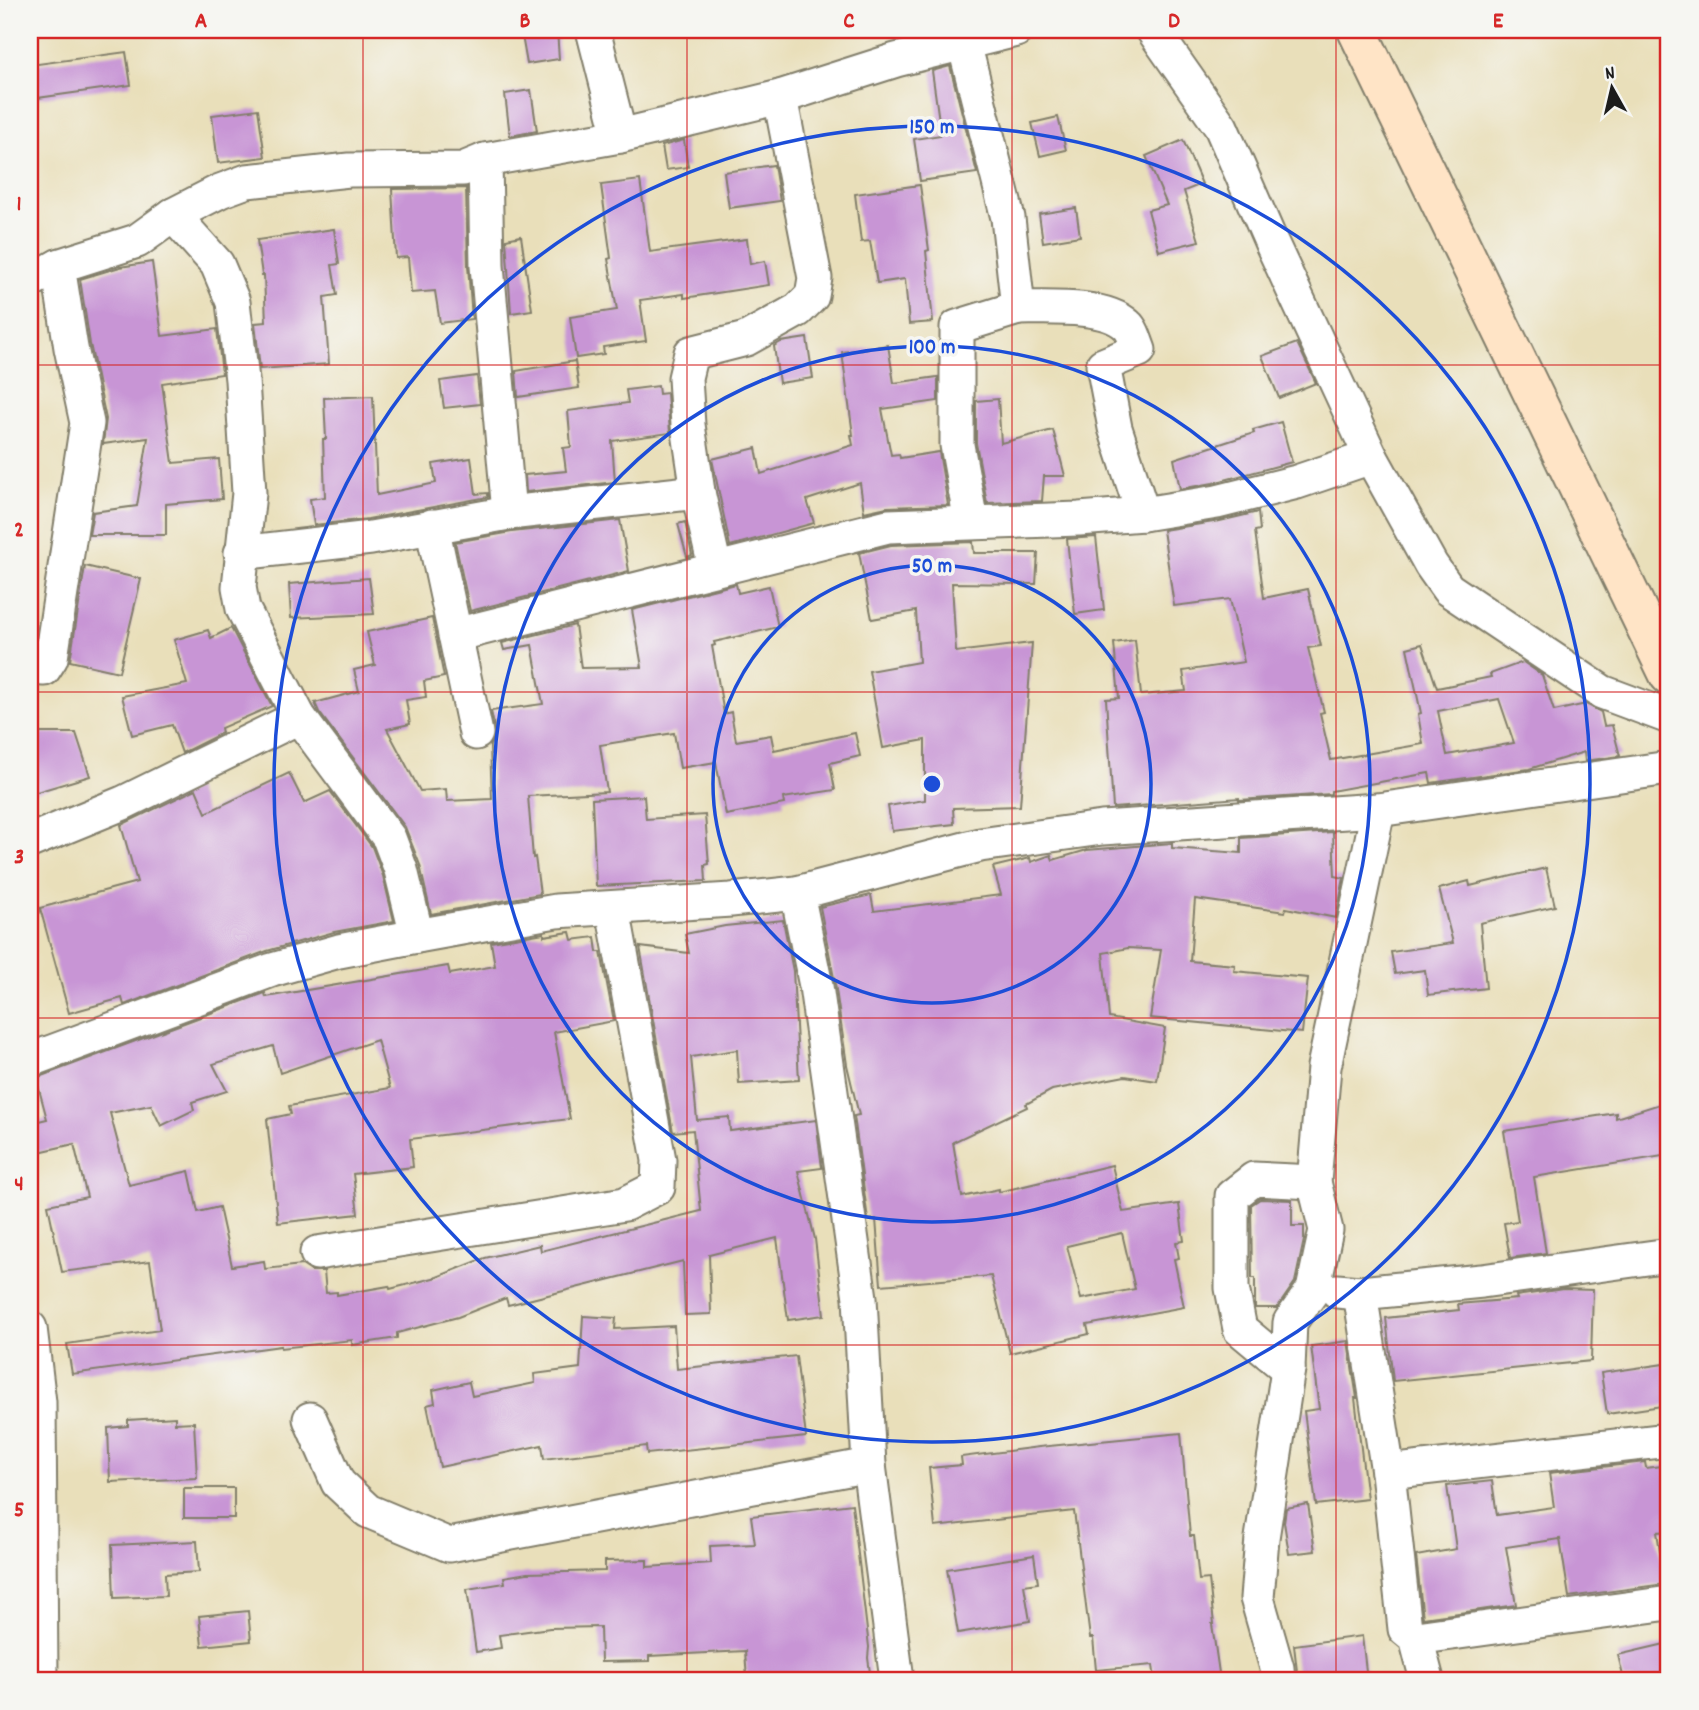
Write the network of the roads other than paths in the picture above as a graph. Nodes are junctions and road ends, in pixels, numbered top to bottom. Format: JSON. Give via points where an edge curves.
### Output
{"nodes":[{"id":1,"x":593,"y":30,"type":"edge"},
{"id":2,"x":1016,"y":30,"type":"edge"},
{"id":3,"x":1153,"y":30,"type":"edge"},
{"id":4,"x":1357,"y":30,"type":"edge"},
{"id":5,"x":964,"y":43,"type":"junction"},
{"id":6,"x":780,"y":97,"type":"junction"},
{"id":7,"x":620,"y":136,"type":"junction"},
{"id":8,"x":485,"y":160,"type":"junction"},
{"id":9,"x":173,"y":215,"type":"junction"},
{"id":10,"x":44,"y":274,"type":"edge"},
{"id":11,"x":1018,"y":308,"type":"junction"},
{"id":12,"x":1371,"y":457,"type":"junction"},
{"id":13,"x":698,"y":492,"type":"junction"},
{"id":14,"x":509,"y":513,"type":"junction"},
{"id":15,"x":1143,"y":514,"type":"junction"},
{"id":16,"x":971,"y":522,"type":"junction"},
{"id":17,"x":432,"y":526,"type":"junction"},
{"id":18,"x":241,"y":553,"type":"junction"},
{"id":19,"x":715,"y":568,"type":"junction"},
{"id":20,"x":455,"y":635,"type":"junction"},
{"id":21,"x":30,"y":668,"type":"edge"},
{"id":22,"x":1669,"y":675,"type":"edge"},
{"id":23,"x":299,"y":717,"type":"junction"},
{"id":24,"x":1669,"y":717,"type":"edge"},
{"id":25,"x":476,"y":733,"type":"dead end"},
{"id":26,"x":1669,"y":768,"type":"edge"},
{"id":27,"x":1378,"y":810,"type":"junction"},
{"id":28,"x":30,"y":841,"type":"edge"},
{"id":29,"x":797,"y":893,"type":"junction"},
{"id":30,"x":613,"y":909,"type":"junction"},
{"id":31,"x":417,"y":936,"type":"junction"},
{"id":32,"x":30,"y":1060,"type":"edge"},
{"id":33,"x":1314,"y":1182,"type":"junction"},
{"id":34,"x":317,"y":1253,"type":"dead end"},
{"id":35,"x":1669,"y":1255,"type":"edge"},
{"id":36,"x":1313,"y":1290,"type":"junction"},
{"id":37,"x":1360,"y":1293,"type":"junction"},
{"id":38,"x":30,"y":1328,"type":"edge"},
{"id":39,"x":1288,"y":1369,"type":"junction"},
{"id":40,"x":34,"y":1403,"type":"edge"},
{"id":41,"x":310,"y":1419,"type":"dead end"},
{"id":42,"x":1669,"y":1440,"type":"edge"},
{"id":43,"x":869,"y":1465,"type":"junction"},
{"id":44,"x":1388,"y":1472,"type":"junction"},
{"id":45,"x":1669,"y":1602,"type":"edge"},
{"id":46,"x":1416,"y":1638,"type":"junction"},
{"id":47,"x":41,"y":1680,"type":"edge"},
{"id":48,"x":897,"y":1680,"type":"edge"},
{"id":49,"x":1278,"y":1680,"type":"edge"},
{"id":50,"x":1427,"y":1680,"type":"edge"}],
"edges":[{"from":1,"to":7,"type":"street"},
{"from":2,"to":5,"type":"street"},
{"from":3,"to":12,"type":"street","via":[[1221,127]]},
{"from":4,"to":22,"type":"main road"},
{"from":5,"to":6,"type":"street"},
{"from":5,"to":11,"type":"street","via":[[1008,218]]},
{"from":6,"to":7,"type":"street"},
{"from":6,"to":13,"type":"street","via":[[815,278],[812,296],[798,310],[746,339],[691,353],[685,396]]},
{"from":7,"to":8,"type":"street"},
{"from":8,"to":9,"type":"street","via":[[463,169],[349,170],[247,181]]},
{"from":8,"to":14,"type":"street","via":[[487,266]]},
{"from":9,"to":10,"type":"street","via":[[137,242]]},
{"from":9,"to":18,"type":"street","via":[[217,264],[233,302],[249,493]]},
{"from":10,"to":21,"type":"street","via":[[87,423],[51,658],[44,669]]},
{"from":11,"to":15,"type":"street","via":[[1086,309],[1129,326],[1139,350],[1103,365],[1115,428]]},
{"from":11,"to":16,"type":"street","via":[[957,327],[957,445]]},
{"from":12,"to":15,"type":"street","via":[[1297,482]]},
{"from":12,"to":24,"type":"street","via":[[1448,589],[1602,692]]},
{"from":13,"to":14,"type":"street"},
{"from":13,"to":19,"type":"street"},
{"from":14,"to":17,"type":"street"},
{"from":15,"to":16,"type":"street"},
{"from":16,"to":19,"type":"street","via":[[888,526]]},
{"from":17,"to":18,"type":"street"},
{"from":17,"to":20,"type":"street"},
{"from":18,"to":23,"type":"street","via":[[243,610]]},
{"from":19,"to":20,"type":"street"},
{"from":20,"to":25,"type":"street"},
{"from":23,"to":28,"type":"street","via":[[123,803]]},
{"from":23,"to":31,"type":"street","via":[[389,838]]},
{"from":26,"to":27,"type":"street"},
{"from":27,"to":29,"type":"street","via":[[1102,828],[980,845]]},
{"from":27,"to":33,"type":"street","via":[[1324,1067]]},
{"from":29,"to":30,"type":"street"},
{"from":29,"to":43,"type":"street","via":[[816,986],[860,1298]]},
{"from":30,"to":31,"type":"street","via":[[556,911]]},
{"from":30,"to":34,"type":"street","via":[[659,1160],[658,1187],[625,1204]]},
{"from":31,"to":32,"type":"street","via":[[272,970]]},
{"from":33,"to":36,"type":"street","via":[[1326,1230]]},
{"from":33,"to":39,"type":"street","via":[[1254,1179],[1232,1196],[1232,1288],[1240,1329]]},
{"from":35,"to":37,"type":"street"},
{"from":36,"to":37,"type":"street"},
{"from":36,"to":39,"type":"street","via":[[1290,1322]]},
{"from":37,"to":44,"type":"street"},
{"from":38,"to":40,"type":"street"},
{"from":39,"to":49,"type":"street","via":[[1257,1598]]},
{"from":40,"to":47,"type":"street"},
{"from":41,"to":43,"type":"street","via":[[338,1483],[368,1511],[449,1545]]},
{"from":42,"to":44,"type":"street"},
{"from":43,"to":48,"type":"street"},
{"from":44,"to":46,"type":"street","via":[[1405,1629]]},
{"from":45,"to":46,"type":"street"},
{"from":46,"to":50,"type":"street"}]}
